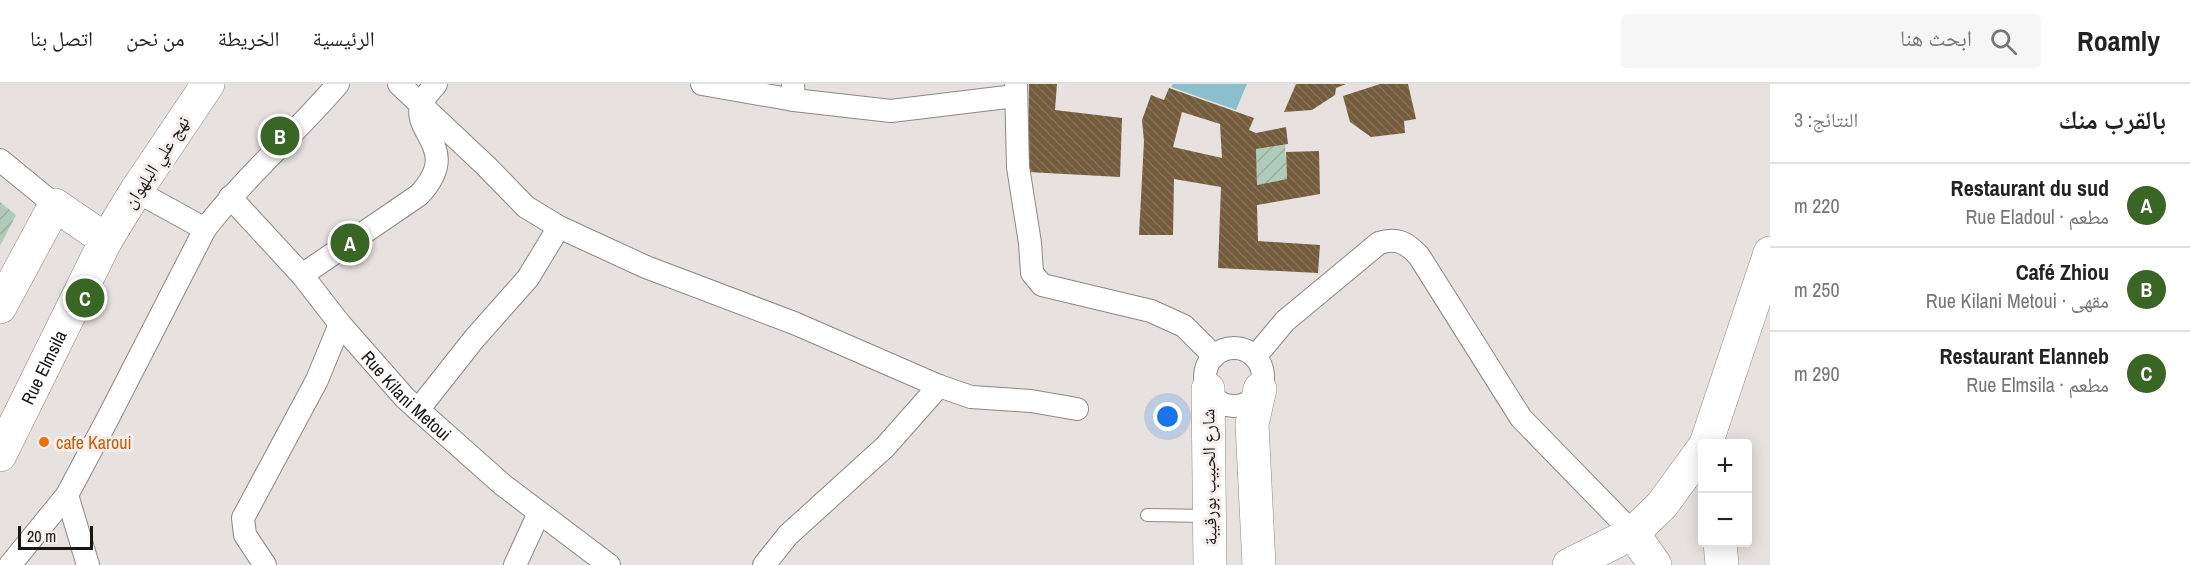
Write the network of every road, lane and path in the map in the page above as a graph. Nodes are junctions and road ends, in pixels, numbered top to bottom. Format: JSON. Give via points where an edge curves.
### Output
{"nodes":[{"id":1,"x":208,"y":84,"type":"edge"},
{"id":2,"x":338,"y":84,"type":"edge"},
{"id":3,"x":399,"y":84,"type":"edge"},
{"id":4,"x":436,"y":84,"type":"edge"},
{"id":5,"x":702,"y":84,"type":"edge"},
{"id":6,"x":1015,"y":90,"type":"edge"},
{"id":7,"x":793,"y":92,"type":"edge"},
{"id":8,"x":421,"y":105,"type":"junction"},
{"id":9,"x":0,"y":160,"type":"edge"},
{"id":10,"x":136,"y":191,"type":"junction"},
{"id":11,"x":230,"y":196,"type":"junction"},
{"id":12,"x":55,"y":205,"type":"junction"},
{"id":13,"x":559,"y":227,"type":"junction"},
{"id":14,"x":205,"y":229,"type":"junction"},
{"id":15,"x":106,"y":240,"type":"junction"},
{"id":16,"x":1770,"y":253,"type":"edge"},
{"id":17,"x":302,"y":275,"type":"junction"},
{"id":18,"x":0,"y":307,"type":"edge"},
{"id":19,"x":340,"y":324,"type":"junction"},
{"id":20,"x":1214,"y":356,"type":"junction"},
{"id":21,"x":1255,"y":357,"type":"junction"},
{"id":22,"x":939,"y":386,"type":"junction"},
{"id":23,"x":1208,"y":389,"type":"junction"},
{"id":24,"x":1260,"y":389,"type":"junction"},
{"id":25,"x":1077,"y":409,"type":"dead end"},
{"id":26,"x":418,"y":410,"type":"junction"},
{"id":27,"x":1708,"y":439,"type":"edge"},
{"id":28,"x":0,"y":455,"type":"edge"},
{"id":29,"x":1698,"y":456,"type":"edge"},
{"id":30,"x":67,"y":495,"type":"junction"},
{"id":31,"x":539,"y":513,"type":"junction"},
{"id":32,"x":1147,"y":515,"type":"dead end"},
{"id":33,"x":1209,"y":516,"type":"junction"},
{"id":34,"x":1633,"y":532,"type":"junction"},
{"id":35,"x":1720,"y":547,"type":"edge"},
{"id":36,"x":10,"y":565,"type":"edge"},
{"id":37,"x":88,"y":565,"type":"edge"},
{"id":38,"x":265,"y":565,"type":"edge"},
{"id":39,"x":515,"y":565,"type":"edge"},
{"id":40,"x":609,"y":565,"type":"edge"},
{"id":41,"x":764,"y":565,"type":"edge"},
{"id":42,"x":1210,"y":565,"type":"edge"},
{"id":43,"x":1259,"y":565,"type":"edge"},
{"id":44,"x":1569,"y":565,"type":"edge"},
{"id":45,"x":1655,"y":565,"type":"edge"},
{"id":46,"x":1722,"y":565,"type":"edge"}],
"edges":[{"from":1,"to":10,"type":"street","name":"نهج علي البلهوان"},
{"from":2,"to":11,"type":"street"},
{"from":3,"to":8,"type":"street"},
{"from":4,"to":8,"type":"street"},
{"from":5,"to":7,"type":"street"},
{"from":6,"to":7,"type":"street","via":[[891,111]]},
{"from":6,"to":20,"type":"street","via":[[1018,167],[1032,273],[1042,285],[1151,311],[1184,326]]},
{"from":8,"to":13,"type":"street","via":[[526,207]]},
{"from":8,"to":17,"type":"street","via":[[421,118],[437,158],[431,180],[419,195]]},
{"from":9,"to":12,"type":"street"},
{"from":10,"to":14,"type":"street"},
{"from":10,"to":15,"type":"street","name":"نهج علي البلهوان"},
{"from":11,"to":14,"type":"street"},
{"from":11,"to":17,"type":"street","name":"Rue Kilani Metoui"},
{"from":12,"to":15,"type":"street"},
{"from":12,"to":18,"type":"street"},
{"from":13,"to":22,"type":"street","via":[[646,267],[794,323]]},
{"from":13,"to":26,"type":"street","via":[[528,278]]},
{"from":14,"to":30,"type":"street"},
{"from":15,"to":28,"type":"street","name":"Rue Elmsila"},
{"from":16,"to":27,"type":"street"},
{"from":17,"to":19,"type":"street","name":"Rue Kilani Metoui"},
{"from":19,"to":26,"type":"street","name":"Rue Kilani Metoui"},
{"from":19,"to":38,"type":"street","via":[[317,380],[243,518],[245,535]]},
{"from":20,"to":21,"type":"street","via":[[1230,348],[1248,351]]},
{"from":20,"to":23,"type":"street","via":[[1205,371]]},
{"from":21,"to":24,"type":"street","via":[[1263,372]]},
{"from":21,"to":34,"type":"street","via":[[1286,321],[1379,243],[1406,243],[1419,256],[1521,418]]},
{"from":22,"to":25,"type":"street","via":[[970,397]]},
{"from":22,"to":41,"type":"street","via":[[885,447],[788,535]]},
{"from":23,"to":24,"type":"street","via":[[1229,406],[1248,402]]},
{"from":23,"to":33,"type":"street","name":"شارع الحبيب بورقيبة"},
{"from":24,"to":43,"type":"street","via":[[1252,424]]},
{"from":26,"to":31,"type":"street","name":"Rue Kilani Metoui"},
{"from":29,"to":34,"type":"street","via":[[1662,505]]},
{"from":30,"to":36,"type":"street"},
{"from":30,"to":37,"type":"street"},
{"from":31,"to":39,"type":"street"},
{"from":31,"to":40,"type":"street","name":"Rue Kilani Metoui"},
{"from":32,"to":33,"type":"lane"},
{"from":33,"to":42,"type":"street","name":"شارع الحبيب بورقيبة"},
{"from":34,"to":44,"type":"street"},
{"from":34,"to":45,"type":"street"},
{"from":35,"to":46,"type":"street"}]}
